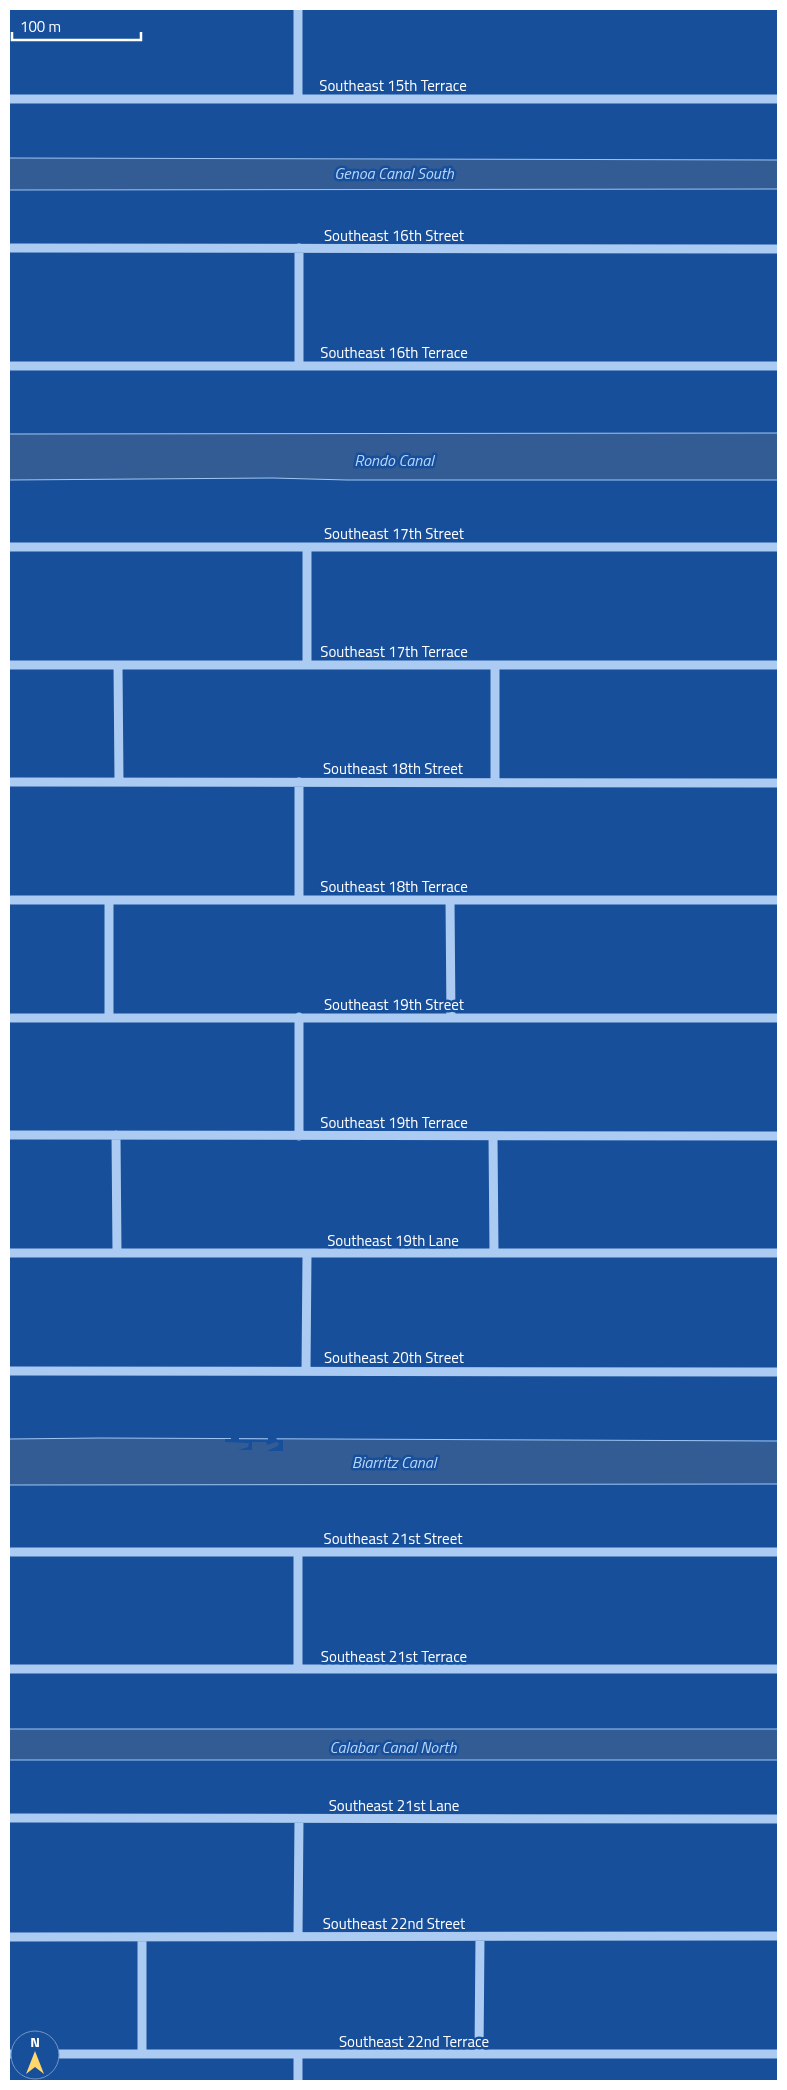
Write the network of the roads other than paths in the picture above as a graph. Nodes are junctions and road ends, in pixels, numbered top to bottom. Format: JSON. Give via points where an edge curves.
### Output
{"nodes":[{"id":1,"x":298,"y":9,"type":"edge"},
{"id":2,"x":9,"y":99,"type":"edge"},
{"id":3,"x":298,"y":99,"type":"junction"},
{"id":4,"x":778,"y":99,"type":"edge"},
{"id":5,"x":9,"y":248,"type":"edge"},
{"id":6,"x":299,"y":248,"type":"junction"},
{"id":7,"x":778,"y":249,"type":"edge"},
{"id":8,"x":9,"y":366,"type":"edge"},
{"id":9,"x":299,"y":366,"type":"junction"},
{"id":10,"x":778,"y":366,"type":"edge"},
{"id":11,"x":9,"y":547,"type":"edge"},
{"id":12,"x":307,"y":547,"type":"junction"},
{"id":13,"x":778,"y":547,"type":"edge"},
{"id":14,"x":9,"y":665,"type":"edge"},
{"id":15,"x":118,"y":665,"type":"junction"},
{"id":16,"x":307,"y":665,"type":"junction"},
{"id":17,"x":495,"y":665,"type":"junction"},
{"id":18,"x":778,"y":665,"type":"edge"},
{"id":19,"x":9,"y":782,"type":"edge"},
{"id":20,"x":118,"y":782,"type":"junction"},
{"id":21,"x":299,"y":782,"type":"junction"},
{"id":22,"x":495,"y":782,"type":"junction"},
{"id":23,"x":778,"y":783,"type":"edge"},
{"id":24,"x":9,"y":900,"type":"edge"},
{"id":25,"x":109,"y":900,"type":"junction"},
{"id":26,"x":299,"y":900,"type":"junction"},
{"id":27,"x":450,"y":900,"type":"junction"},
{"id":28,"x":778,"y":900,"type":"edge"},
{"id":29,"x":109,"y":1017,"type":"junction"},
{"id":30,"x":299,"y":1017,"type":"junction"},
{"id":31,"x":9,"y":1018,"type":"edge"},
{"id":32,"x":451,"y":1018,"type":"junction"},
{"id":33,"x":778,"y":1018,"type":"edge"},
{"id":34,"x":9,"y":1135,"type":"edge"},
{"id":35,"x":116,"y":1135,"type":"junction"},
{"id":36,"x":299,"y":1136,"type":"junction"},
{"id":37,"x":494,"y":1136,"type":"junction"},
{"id":38,"x":778,"y":1136,"type":"edge"},
{"id":39,"x":9,"y":1253,"type":"edge"},
{"id":40,"x":117,"y":1253,"type":"junction"},
{"id":41,"x":494,"y":1253,"type":"junction"},
{"id":42,"x":778,"y":1253,"type":"edge"},
{"id":43,"x":307,"y":1254,"type":"junction"},
{"id":44,"x":9,"y":1371,"type":"edge"},
{"id":45,"x":306,"y":1371,"type":"junction"},
{"id":46,"x":778,"y":1372,"type":"edge"},
{"id":47,"x":9,"y":1552,"type":"edge"},
{"id":48,"x":298,"y":1552,"type":"junction"},
{"id":49,"x":778,"y":1552,"type":"edge"},
{"id":50,"x":9,"y":1669,"type":"edge"},
{"id":51,"x":298,"y":1669,"type":"junction"},
{"id":52,"x":778,"y":1669,"type":"edge"},
{"id":53,"x":9,"y":1818,"type":"edge"},
{"id":54,"x":299,"y":1819,"type":"junction"},
{"id":55,"x":778,"y":1819,"type":"edge"},
{"id":56,"x":298,"y":1936,"type":"junction"},
{"id":57,"x":778,"y":1936,"type":"edge"},
{"id":58,"x":9,"y":1937,"type":"edge"},
{"id":59,"x":142,"y":1937,"type":"junction"},
{"id":60,"x":480,"y":1937,"type":"junction"},
{"id":61,"x":60,"y":2054,"type":"edge"},
{"id":62,"x":142,"y":2054,"type":"junction"},
{"id":63,"x":479,"y":2054,"type":"junction"},
{"id":64,"x":778,"y":2054,"type":"edge"},
{"id":65,"x":298,"y":2055,"type":"junction"},
{"id":66,"x":298,"y":2081,"type":"edge"}],
"edges":[{"from":1,"to":3,"type":"street"},
{"from":2,"to":3,"type":"street","name":"Southeast 15th Terrace"},
{"from":3,"to":4,"type":"street","name":"Southeast 15th Terrace"},
{"from":5,"to":6,"type":"street","name":"Southeast 16th Street"},
{"from":6,"to":7,"type":"street","name":"Southeast 16th Street"},
{"from":6,"to":9,"type":"street"},
{"from":8,"to":9,"type":"street","name":"Southeast 16th Terrace"},
{"from":9,"to":10,"type":"street","name":"Southeast 16th Terrace"},
{"from":11,"to":12,"type":"street","name":"Southeast 17th Street"},
{"from":12,"to":13,"type":"street","name":"Southeast 17th Street"},
{"from":12,"to":16,"type":"street"},
{"from":14,"to":15,"type":"street","name":"Southeast 17th Terrace"},
{"from":15,"to":16,"type":"street","name":"Southeast 17th Terrace"},
{"from":15,"to":20,"type":"street"},
{"from":16,"to":17,"type":"street","name":"Southeast 17th Terrace"},
{"from":17,"to":18,"type":"street","name":"Southeast 17th Terrace"},
{"from":17,"to":22,"type":"street"},
{"from":19,"to":20,"type":"street","name":"Southeast 18th Street"},
{"from":20,"to":21,"type":"street","name":"Southeast 18th Street"},
{"from":21,"to":22,"type":"street","name":"Southeast 18th Street"},
{"from":21,"to":26,"type":"street"},
{"from":22,"to":23,"type":"street","name":"Southeast 18th Street"},
{"from":24,"to":25,"type":"street","name":"Southeast 18th Terrace"},
{"from":25,"to":26,"type":"street","name":"Southeast 18th Terrace"},
{"from":25,"to":29,"type":"street"},
{"from":26,"to":27,"type":"street","name":"Southeast 18th Terrace"},
{"from":27,"to":28,"type":"street","name":"Southeast 18th Terrace"},
{"from":27,"to":32,"type":"street"},
{"from":29,"to":30,"type":"street","name":"Southeast 19th Street"},
{"from":29,"to":31,"type":"street","name":"Southeast 19th Street"},
{"from":30,"to":32,"type":"street","name":"Southeast 19th Street"},
{"from":30,"to":36,"type":"street"},
{"from":32,"to":33,"type":"street","name":"Southeast 19th Street"},
{"from":34,"to":35,"type":"street","name":"Southeast 19th Terrace"},
{"from":35,"to":36,"type":"street","name":"Southeast 19th Terrace"},
{"from":35,"to":40,"type":"street"},
{"from":36,"to":37,"type":"street","name":"Southeast 19th Terrace"},
{"from":37,"to":38,"type":"street","name":"Southeast 19th Terrace"},
{"from":37,"to":41,"type":"street"},
{"from":39,"to":40,"type":"street","name":"Southeast 19th Lane"},
{"from":40,"to":43,"type":"street","name":"Southeast 19th Lane"},
{"from":41,"to":42,"type":"street","name":"Southeast 19th Lane"},
{"from":41,"to":43,"type":"street","name":"Southeast 19th Lane"},
{"from":43,"to":45,"type":"street"},
{"from":44,"to":45,"type":"street","name":"Southeast 20th Street"},
{"from":45,"to":46,"type":"street","name":"Southeast 20th Street"},
{"from":47,"to":48,"type":"street","name":"Southeast 21st Street"},
{"from":48,"to":49,"type":"street","name":"Southeast 21st Street"},
{"from":48,"to":51,"type":"street"},
{"from":50,"to":51,"type":"street","name":"Southeast 21st Terrace"},
{"from":51,"to":52,"type":"street","name":"Southeast 21st Terrace"},
{"from":53,"to":54,"type":"street","name":"Southeast 21st Lane"},
{"from":54,"to":55,"type":"street","name":"Southeast 21st Lane"},
{"from":54,"to":56,"type":"street"},
{"from":56,"to":59,"type":"street","name":"Southeast 22nd Street"},
{"from":56,"to":60,"type":"street","name":"Southeast 22nd Street"},
{"from":57,"to":60,"type":"street","name":"Southeast 22nd Street"},
{"from":58,"to":59,"type":"street","name":"Southeast 22nd Street"},
{"from":59,"to":62,"type":"street"},
{"from":60,"to":63,"type":"street"},
{"from":61,"to":62,"type":"street","name":"Southeast 22nd Terrace"},
{"from":62,"to":65,"type":"street","name":"Southeast 22nd Terrace"},
{"from":63,"to":64,"type":"street","name":"Southeast 22nd Terrace"},
{"from":63,"to":65,"type":"street","name":"Southeast 22nd Terrace"},
{"from":65,"to":66,"type":"street"}]}
